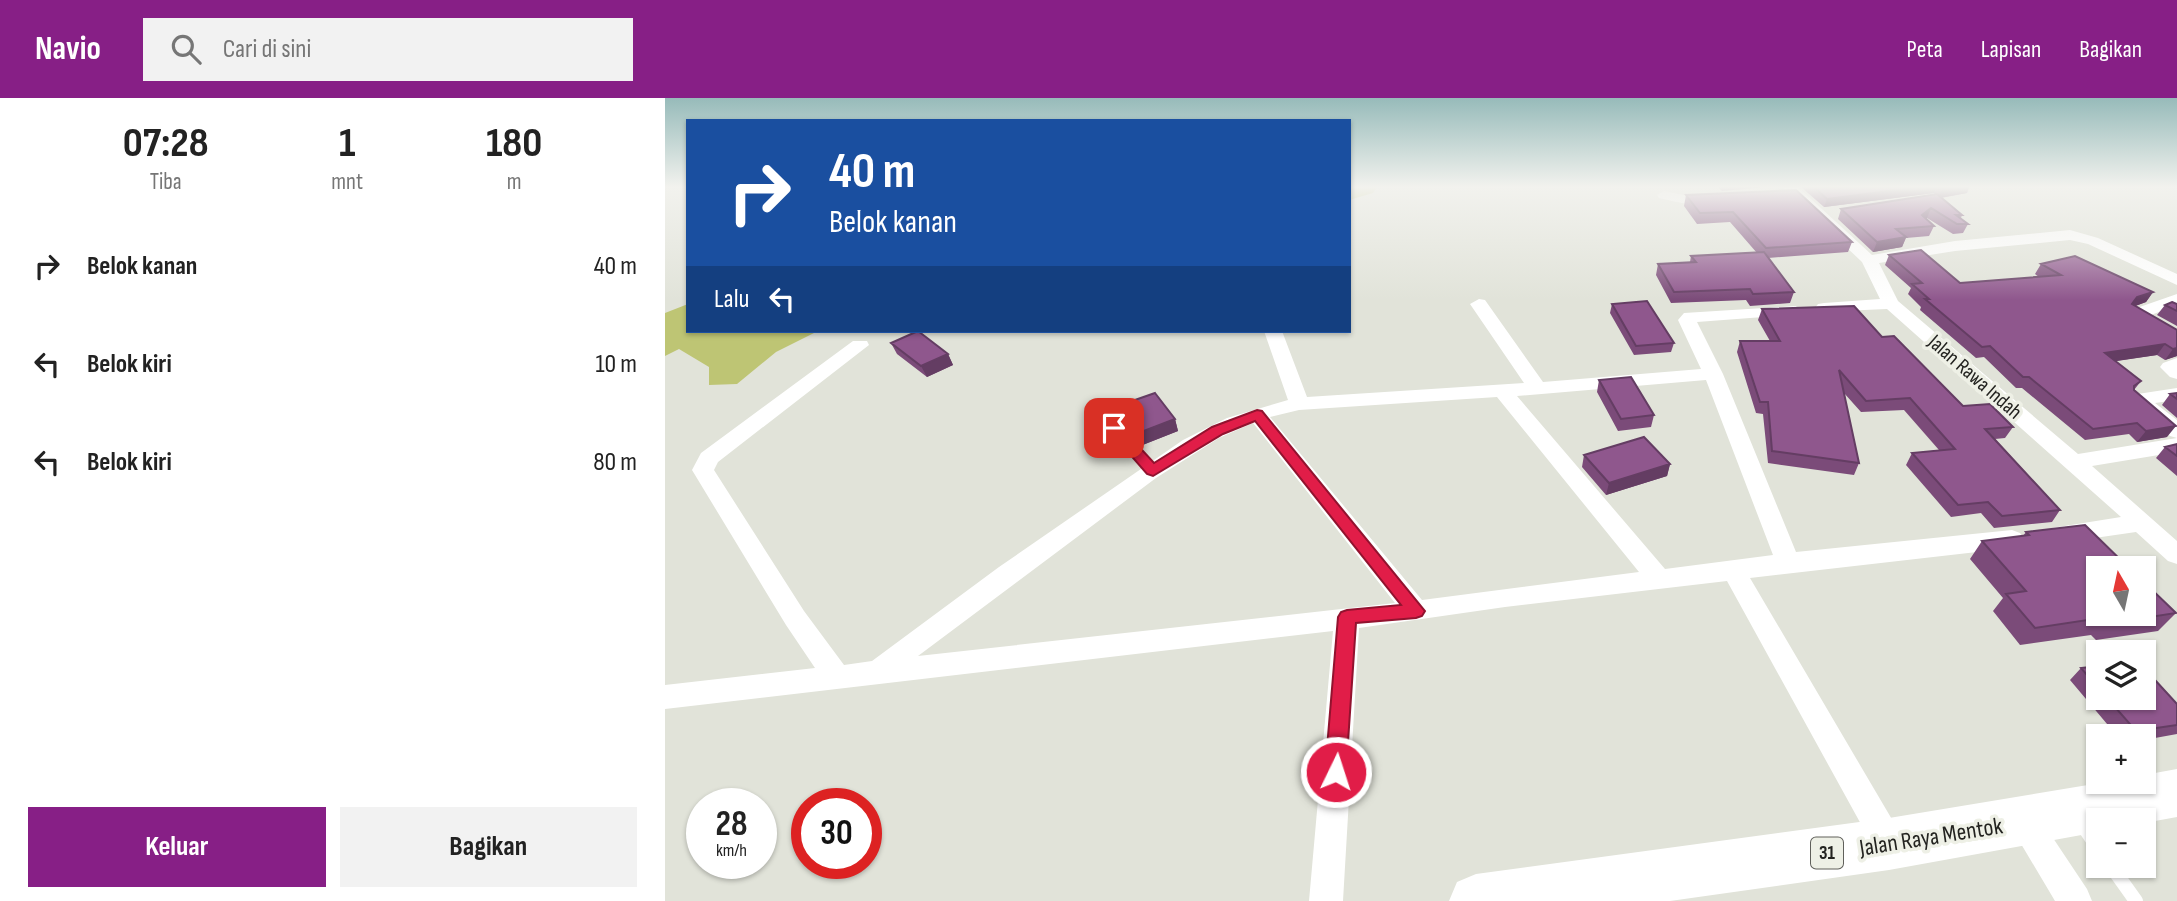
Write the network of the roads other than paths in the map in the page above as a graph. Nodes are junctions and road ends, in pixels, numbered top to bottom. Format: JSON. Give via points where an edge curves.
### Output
{"nodes":[{"id":1,"x":1833,"y":224,"type":"edge"},
{"id":2,"x":1937,"y":232,"type":"edge"},
{"id":3,"x":1955,"y":246,"type":"junction"},
{"id":4,"x":1869,"y":260,"type":"junction"},
{"id":5,"x":2177,"y":280,"type":"edge"},
{"id":6,"x":2177,"y":299,"type":"edge"},
{"id":7,"x":1479,"y":304,"type":"dead end"},
{"id":8,"x":1891,"y":304,"type":"junction"},
{"id":9,"x":1274,"y":333,"type":"edge"},
{"id":10,"x":2177,"y":337,"type":"edge"},
{"id":11,"x":860,"y":345,"type":"dead end"},
{"id":12,"x":2177,"y":364,"type":"edge"},
{"id":13,"x":2177,"y":373,"type":"edge"},
{"id":14,"x":1713,"y":374,"type":"junction"},
{"id":15,"x":1537,"y":388,"type":"junction"},
{"id":16,"x":1502,"y":391,"type":"junction"},
{"id":17,"x":2177,"y":394,"type":"edge"},
{"id":18,"x":1299,"y":404,"type":"junction"},
{"id":19,"x":1257,"y":414,"type":"junction"},
{"id":20,"x":1114,"y":428,"type":"edge"},
{"id":21,"x":2177,"y":431,"type":"edge"},
{"id":22,"x":2177,"y":446,"type":"edge"},
{"id":23,"x":2074,"y":462,"type":"junction"},
{"id":24,"x":1153,"y":470,"type":"junction"},
{"id":25,"x":2140,"y":523,"type":"junction"},
{"id":26,"x":2177,"y":555,"type":"edge"},
{"id":27,"x":1788,"y":562,"type":"junction"},
{"id":28,"x":1734,"y":571,"type":"junction"},
{"id":29,"x":1659,"y":579,"type":"junction"},
{"id":30,"x":1416,"y":611,"type":"junction"},
{"id":31,"x":1347,"y":617,"type":"junction"},
{"id":32,"x":877,"y":673,"type":"junction"},
{"id":33,"x":837,"y":677,"type":"junction"},
{"id":34,"x":665,"y":697,"type":"edge"},
{"id":35,"x":2177,"y":793,"type":"edge"},
{"id":36,"x":2065,"y":827,"type":"edge"},
{"id":37,"x":1889,"y":844,"type":"junction"},
{"id":38,"x":2120,"y":878,"type":"edge"},
{"id":39,"x":1326,"y":901,"type":"edge"},
{"id":40,"x":1476,"y":901,"type":"edge"},
{"id":41,"x":2075,"y":901,"type":"edge"},
{"id":42,"x":2136,"y":901,"type":"edge"}],
"edges":[{"from":1,"to":4,"type":"street","name":"Jalan Rawa Indah"},
{"from":2,"to":3,"type":"street"},
{"from":3,"to":4,"type":"street"},
{"from":3,"to":5,"type":"street","via":[[2081,236]]},
{"from":4,"to":8,"type":"street","name":"Jalan Rawa Indah"},
{"from":6,"to":10,"type":"street","via":[[2137,314]]},
{"from":7,"to":15,"type":"street"},
{"from":8,"to":14,"type":"street","via":[[1690,317],[1687,320]]},
{"from":8,"to":23,"type":"street","name":"Jalan Rawa Indah"},
{"from":9,"to":18,"type":"street"},
{"from":11,"to":33,"type":"street","via":[[709,458],[703,470]]},
{"from":12,"to":13,"type":"street","via":[[2170,367]]},
{"from":14,"to":15,"type":"street"},
{"from":14,"to":27,"type":"street"},
{"from":15,"to":16,"type":"street"},
{"from":16,"to":18,"type":"street"},
{"from":16,"to":29,"type":"street"},
{"from":17,"to":21,"type":"street","via":[[2138,399]]},
{"from":18,"to":19,"type":"street"},
{"from":19,"to":24,"type":"street","via":[[1217,431]]},
{"from":19,"to":30,"type":"street"},
{"from":20,"to":24,"type":"lane"},
{"from":22,"to":23,"type":"street"},
{"from":23,"to":25,"type":"street","name":"Jalan Rawa Indah"},
{"from":24,"to":32,"type":"street"},
{"from":25,"to":26,"type":"street","name":"Jalan Rawa Indah"},
{"from":25,"to":27,"type":"street"},
{"from":27,"to":28,"type":"street"},
{"from":28,"to":29,"type":"street"},
{"from":28,"to":37,"type":"street"},
{"from":29,"to":30,"type":"street"},
{"from":30,"to":31,"type":"street"},
{"from":31,"to":32,"type":"street"},
{"from":31,"to":39,"type":"street"},
{"from":32,"to":33,"type":"street"},
{"from":33,"to":34,"type":"street"},
{"from":35,"to":36,"type":"highway","name":"Jalan Raya Mentok","number":"31"},
{"from":36,"to":37,"type":"highway","name":"Jalan Raya Mentok","number":"31"},
{"from":36,"to":41,"type":"street"},
{"from":37,"to":40,"type":"highway","name":"Jalan Raya Mentok","number":"31"},
{"from":38,"to":42,"type":"lane"}]}
